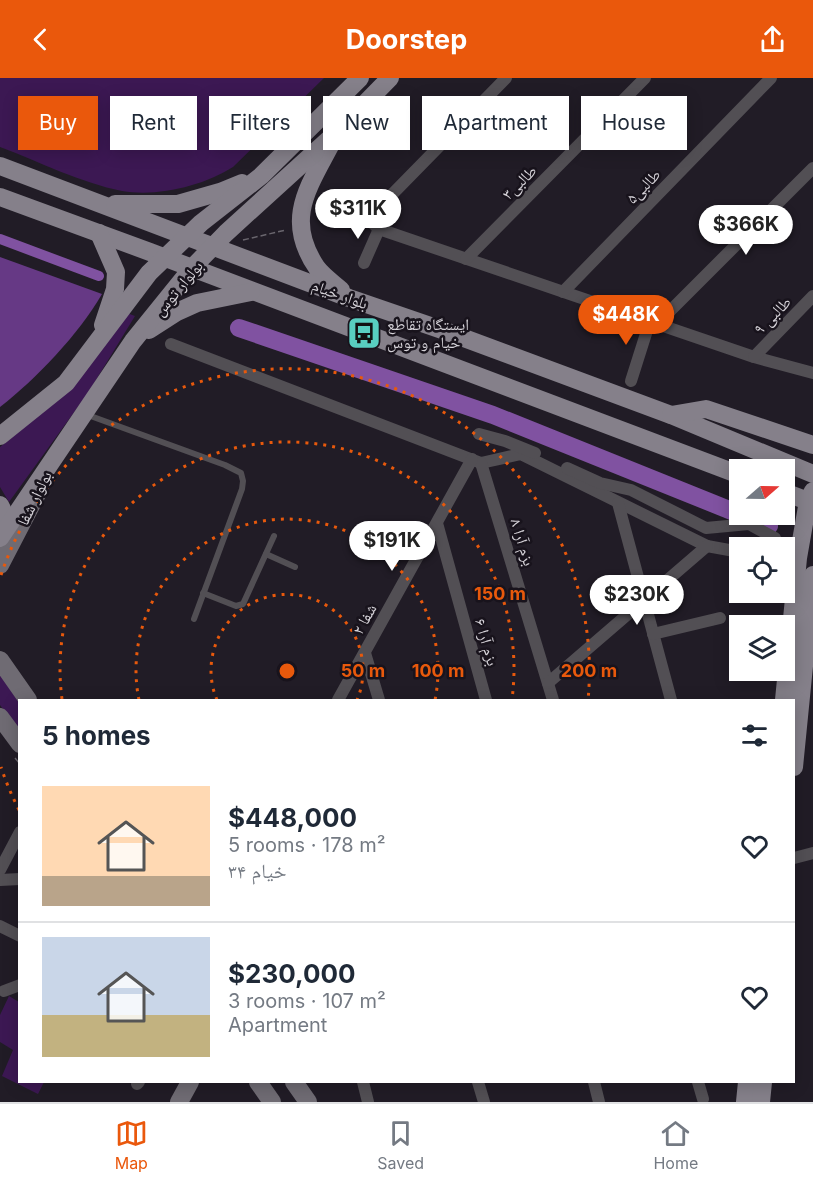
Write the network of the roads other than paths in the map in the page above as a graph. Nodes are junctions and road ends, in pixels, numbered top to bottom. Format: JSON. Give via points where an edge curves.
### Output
{"nodes":[{"id":1,"x":360,"y":78,"type":"edge"},
{"id":2,"x":390,"y":78,"type":"edge"},
{"id":3,"x":506,"y":78,"type":"edge"},
{"id":4,"x":645,"y":78,"type":"edge"},
{"id":5,"x":771,"y":78,"type":"edge"},
{"id":6,"x":372,"y":96,"type":"edge"},
{"id":7,"x":323,"y":145,"type":"edge"},
{"id":8,"x":328,"y":150,"type":"edge"},
{"id":9,"x":0,"y":166,"type":"edge"},
{"id":10,"x":813,"y":168,"type":"edge"},
{"id":11,"x":261,"y":176,"type":"junction"},
{"id":12,"x":0,"y":197,"type":"edge"},
{"id":13,"x":100,"y":204,"type":"junction"},
{"id":14,"x":379,"y":229,"type":"junction"},
{"id":15,"x":99,"y":233,"type":"junction"},
{"id":16,"x":187,"y":237,"type":"junction"},
{"id":17,"x":213,"y":246,"type":"junction"},
{"id":18,"x":164,"y":257,"type":"junction"},
{"id":19,"x":466,"y":259,"type":"junction"},
{"id":20,"x":364,"y":263,"type":"dead end"},
{"id":21,"x":192,"y":268,"type":"junction"},
{"id":22,"x":251,"y":291,"type":"junction"},
{"id":23,"x":563,"y":292,"type":"junction"},
{"id":24,"x":813,"y":296,"type":"edge"},
{"id":25,"x":349,"y":298,"type":"junction"},
{"id":26,"x":121,"y":310,"type":"junction"},
{"id":27,"x":654,"y":323,"type":"junction"},
{"id":28,"x":147,"y":324,"type":"junction"},
{"id":29,"x":133,"y":340,"type":"junction"},
{"id":30,"x":171,"y":344,"type":"dead end"},
{"id":31,"x":96,"y":345,"type":"junction"},
{"id":32,"x":754,"y":357,"type":"junction"},
{"id":33,"x":813,"y":373,"type":"edge"},
{"id":34,"x":631,"y":381,"type":"dead end"},
{"id":35,"x":85,"y":413,"type":"junction"},
{"id":36,"x":671,"y":415,"type":"junction"},
{"id":37,"x":479,"y":434,"type":"dead end"},
{"id":38,"x":0,"y":436,"type":"edge"},
{"id":39,"x":813,"y":446,"type":"edge"},
{"id":40,"x":477,"y":461,"type":"junction"},
{"id":41,"x":51,"y":463,"type":"junction"},
{"id":42,"x":729,"y":471,"type":"edge"},
{"id":43,"x":813,"y":474,"type":"edge"},
{"id":44,"x":795,"y":494,"type":"edge"},
{"id":45,"x":811,"y":498,"type":"edge"},
{"id":46,"x":618,"y":502,"type":"junction"},
{"id":47,"x":0,"y":505,"type":"edge"},
{"id":48,"x":436,"y":523,"type":"junction"},
{"id":49,"x":2,"y":534,"type":"edge"},
{"id":50,"x":274,"y":536,"type":"dead end"},
{"id":51,"x":773,"y":537,"type":"edge"},
{"id":52,"x":707,"y":546,"type":"junction"},
{"id":53,"x":729,"y":550,"type":"edge"},
{"id":54,"x":266,"y":554,"type":"junction"},
{"id":55,"x":0,"y":565,"type":"edge"},
{"id":56,"x":296,"y":567,"type":"dead end"},
{"id":57,"x":813,"y":575,"type":"edge"},
{"id":58,"x":202,"y":593,"type":"junction"},
{"id":59,"x":644,"y":600,"type":"junction"},
{"id":60,"x":812,"y":600,"type":"edge"},
{"id":61,"x":720,"y":618,"type":"dead end"},
{"id":62,"x":194,"y":619,"type":"dead end"},
{"id":63,"x":653,"y":634,"type":"junction"},
{"id":64,"x":364,"y":653,"type":"junction"},
{"id":65,"x":0,"y":660,"type":"edge"},
{"id":66,"x":548,"y":683,"type":"junction"},
{"id":67,"x":27,"y":699,"type":"edge"},
{"id":68,"x":339,"y":699,"type":"edge"},
{"id":69,"x":378,"y":699,"type":"edge"},
{"id":70,"x":486,"y":699,"type":"edge"},
{"id":71,"x":553,"y":699,"type":"edge"},
{"id":72,"x":671,"y":699,"type":"edge"},
{"id":73,"x":784,"y":699,"type":"edge"},
{"id":74,"x":0,"y":717,"type":"edge"},
{"id":75,"x":18,"y":741,"type":"edge"},
{"id":76,"x":795,"y":758,"type":"edge"},
{"id":77,"x":18,"y":836,"type":"edge"},
{"id":78,"x":813,"y":854,"type":"edge"},
{"id":79,"x":795,"y":858,"type":"edge"},
{"id":80,"x":0,"y":870,"type":"edge"},
{"id":81,"x":18,"y":879,"type":"edge"},
{"id":82,"x":0,"y":880,"type":"edge"},
{"id":83,"x":0,"y":926,"type":"edge"},
{"id":84,"x":18,"y":935,"type":"edge"},
{"id":85,"x":18,"y":987,"type":"edge"},
{"id":86,"x":1,"y":992,"type":"edge"},
{"id":87,"x":190,"y":1083,"type":"edge"},
{"id":88,"x":259,"y":1083,"type":"edge"},
{"id":89,"x":295,"y":1083,"type":"edge"},
{"id":90,"x":363,"y":1083,"type":"edge"},
{"id":91,"x":478,"y":1083,"type":"edge"},
{"id":92,"x":594,"y":1083,"type":"edge"},
{"id":93,"x":698,"y":1083,"type":"edge"},
{"id":94,"x":747,"y":1083,"type":"edge"},
{"id":95,"x":763,"y":1083,"type":"edge"},
{"id":96,"x":703,"y":1099,"type":"dead end"},
{"id":97,"x":180,"y":1102,"type":"edge"},
{"id":98,"x":272,"y":1102,"type":"edge"},
{"id":99,"x":308,"y":1102,"type":"edge"},
{"id":100,"x":368,"y":1102,"type":"edge"},
{"id":101,"x":484,"y":1102,"type":"edge"},
{"id":102,"x":599,"y":1102,"type":"edge"},
{"id":103,"x":745,"y":1102,"type":"edge"},
{"id":104,"x":761,"y":1102,"type":"edge"}],
"edges":[{"from":1,"to":11,"type":"main road","name":"بولوار توس"},
{"from":2,"to":6,"type":"main road","name":"بولوار توس"},
{"from":3,"to":14,"type":"street","via":[[368,219]]},
{"from":4,"to":19,"type":"street","name":"طالبی۳"},
{"from":5,"to":23,"type":"street","name":"طالبی۵"},
{"from":7,"to":17,"type":"main road","name":"بولوار توس"},
{"from":8,"to":25,"type":"main road","via":[[302,204],[300,227],[318,269]]},
{"from":9,"to":13,"type":"main road","name":"بلوار خیام"},
{"from":10,"to":27,"type":"street"},
{"from":11,"to":13,"type":"main road","via":[[178,204]]},
{"from":11,"to":16,"type":"main road","name":"بولوار توس"},
{"from":12,"to":15,"type":"main road","name":"بلوار خیام"},
{"from":13,"to":16,"type":"main road","name":"بلوار خیام"},
{"from":14,"to":19,"type":"street"},
{"from":14,"to":20,"type":"street"},
{"from":15,"to":18,"type":"main road","name":"بلوار خیام"},
{"from":15,"to":31,"type":"main road","via":[[116,272],[116,289]]},
{"from":16,"to":17,"type":"main road","name":"بلوار خیام"},
{"from":16,"to":18,"type":"main road","name":"بولوار توس"},
{"from":17,"to":21,"type":"main road","name":"بولوار توس"},
{"from":17,"to":25,"type":"main road","name":"بلوار خیام"},
{"from":18,"to":21,"type":"main road","name":"بلوار خیام"},
{"from":18,"to":26,"type":"main road","name":"بولوار توس"},
{"from":19,"to":23,"type":"street"},
{"from":21,"to":22,"type":"main road","name":"بلوار خیام"},
{"from":21,"to":28,"type":"main road","name":"بولوار توس"},
{"from":22,"to":29,"type":"main road","via":[[197,303]]},
{"from":22,"to":42,"type":"main road","name":"بلوار خیام"},
{"from":23,"to":27,"type":"street"},
{"from":24,"to":32,"type":"street","name":"طالبی ۹"},
{"from":25,"to":36,"type":"main road","name":"بلوار خیام"},
{"from":26,"to":28,"type":"main road","via":[[138,310]]},
{"from":26,"to":31,"type":"main road","name":"بولوار توس"},
{"from":27,"to":32,"type":"street"},
{"from":27,"to":34,"type":"street"},
{"from":28,"to":29,"type":"main road","name":"بولوار توس"},
{"from":29,"to":35,"type":"main road","name":"بولوار توس"},
{"from":30,"to":40,"type":"street"},
{"from":31,"to":38,"type":"main road","name":"بولوار توس","via":[[66,383]]},
{"from":32,"to":33,"type":"street"},
{"from":35,"to":41,"type":"main road","name":"بولوار توس"},
{"from":35,"to":58,"type":"lane","via":[[241,473],[242,489]]},
{"from":36,"to":39,"type":"main road","via":[[706,409]]},
{"from":36,"to":43,"type":"main road","name":"بلوار خیام"},
{"from":37,"to":51,"type":"street","via":[[522,447],[600,483],[631,490],[706,528],[749,524]]},
{"from":40,"to":46,"type":"street","via":[[520,454]]},
{"from":40,"to":48,"type":"street","name":"شفا ۲"},
{"from":40,"to":66,"type":"street","name":"بزم آرا ۸"},
{"from":41,"to":49,"type":"main road","name":"بولوار توس"},
{"from":41,"to":55,"type":"street","name":"بولوار شفا"},
{"from":44,"to":45,"type":"main road"},
{"from":45,"to":73,"type":"main road","via":[[798,558]]},
{"from":46,"to":52,"type":"street"},
{"from":46,"to":59,"type":"street"},
{"from":47,"to":49,"type":"main road"},
{"from":48,"to":64,"type":"street","name":"شفا ۲"},
{"from":48,"to":70,"type":"street","name":"بزم آرا ۶"},
{"from":50,"to":54,"type":"lane"},
{"from":52,"to":53,"type":"street"},
{"from":52,"to":59,"type":"street"},
{"from":54,"to":56,"type":"lane"},
{"from":54,"to":58,"type":"lane","via":[[240,606]]},
{"from":57,"to":60,"type":"main road"},
{"from":58,"to":62,"type":"lane"},
{"from":59,"to":63,"type":"street"},
{"from":59,"to":66,"type":"street"},
{"from":60,"to":76,"type":"main road"},
{"from":61,"to":63,"type":"street"},
{"from":63,"to":72,"type":"street"},
{"from":64,"to":68,"type":"street","name":"شفا ۲"},
{"from":64,"to":69,"type":"street"},
{"from":65,"to":67,"type":"street"},
{"from":66,"to":71,"type":"street","name":"بزم آرا ۸"},
{"from":74,"to":75,"type":"street"},
{"from":77,"to":80,"type":"street"},
{"from":78,"to":79,"type":"street"},
{"from":81,"to":82,"type":"street"},
{"from":83,"to":84,"type":"street"},
{"from":85,"to":86,"type":"street"},
{"from":87,"to":97,"type":"street"},
{"from":88,"to":98,"type":"street"},
{"from":89,"to":99,"type":"street"},
{"from":90,"to":100,"type":"street"},
{"from":91,"to":101,"type":"street"},
{"from":92,"to":102,"type":"street"},
{"from":93,"to":96,"type":"street"},
{"from":94,"to":103,"type":"main road"},
{"from":95,"to":104,"type":"main road"}]}
